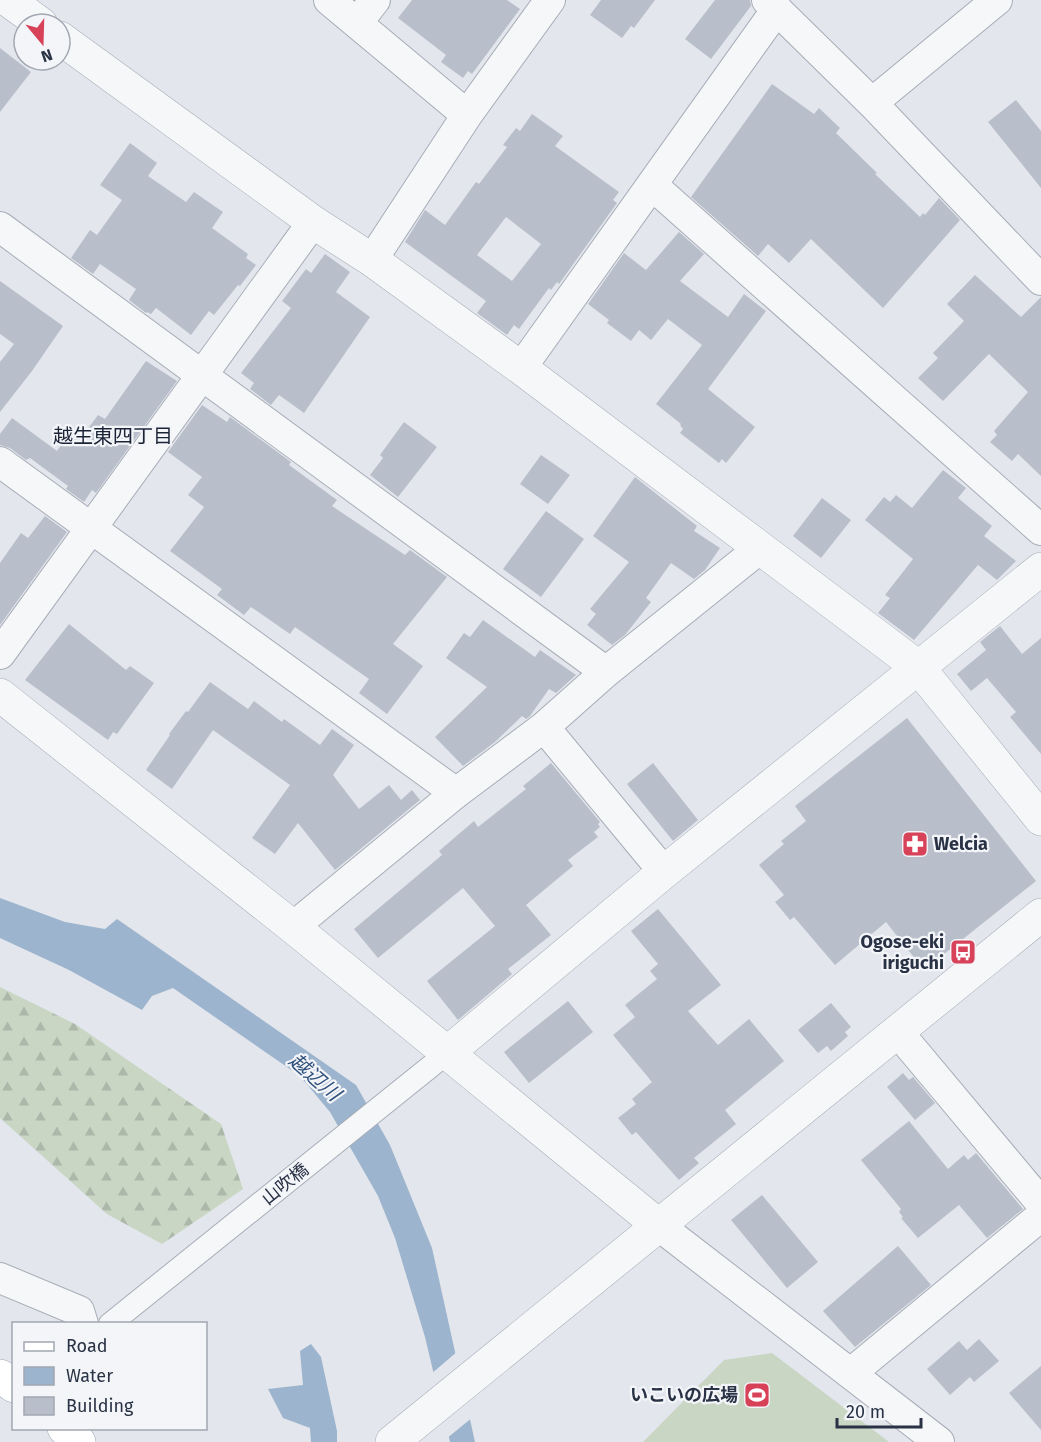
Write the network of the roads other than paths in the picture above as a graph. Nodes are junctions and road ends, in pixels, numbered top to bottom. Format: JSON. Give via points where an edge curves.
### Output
{"nodes":[{"id":1,"x":8,"y":0,"type":"edge"},
{"id":2,"x":328,"y":0,"type":"edge"},
{"id":3,"x":375,"y":0,"type":"edge"},
{"id":4,"x":550,"y":0,"type":"edge"},
{"id":5,"x":997,"y":0,"type":"edge"},
{"id":6,"x":772,"y":4,"type":"edge"},
{"id":7,"x":24,"y":12,"type":"edge"},
{"id":8,"x":357,"y":23,"type":"junction"},
{"id":9,"x":72,"y":47,"type":"edge"},
{"id":10,"x":872,"y":103,"type":"junction"},
{"id":11,"x":467,"y":115,"type":"junction"},
{"id":12,"x":652,"y":185,"type":"junction"},
{"id":13,"x":313,"y":222,"type":"junction"},
{"id":14,"x":0,"y":227,"type":"edge"},
{"id":15,"x":372,"y":260,"type":"junction"},
{"id":16,"x":1036,"y":265,"type":"edge"},
{"id":17,"x":521,"y":368,"type":"junction"},
{"id":18,"x":201,"y":376,"type":"junction"},
{"id":19,"x":0,"y":462,"type":"edge"},
{"id":20,"x":91,"y":529,"type":"junction"},
{"id":21,"x":1041,"y":530,"type":"edge"},
{"id":22,"x":759,"y":549,"type":"junction"},
{"id":23,"x":1041,"y":568,"type":"edge"},
{"id":24,"x":0,"y":654,"type":"edge"},
{"id":25,"x":918,"y":667,"type":"junction"},
{"id":26,"x":606,"y":672,"type":"junction"},
{"id":27,"x":0,"y":695,"type":"edge"},
{"id":28,"x":544,"y":727,"type":"junction"},
{"id":29,"x":456,"y":793,"type":"junction"},
{"id":30,"x":1041,"y":819,"type":"edge"},
{"id":31,"x":664,"y":872,"type":"junction"},
{"id":32,"x":1041,"y":915,"type":"edge"},
{"id":33,"x":292,"y":927,"type":"junction"},
{"id":34,"x":897,"y":1031,"type":"junction"},
{"id":35,"x":446,"y":1054,"type":"junction"},
{"id":36,"x":1041,"y":1203,"type":"edge"},
{"id":37,"x":1041,"y":1216,"type":"edge"},
{"id":38,"x":658,"y":1225,"type":"junction"},
{"id":39,"x":0,"y":1278,"type":"edge"},
{"id":40,"x":83,"y":1322,"type":"edge"},
{"id":41,"x":111,"y":1322,"type":"edge"},
{"id":42,"x":851,"y":1373,"type":"junction"},
{"id":43,"x":66,"y":1430,"type":"edge"},
{"id":44,"x":79,"y":1442,"type":"edge"},
{"id":45,"x":392,"y":1442,"type":"edge"},
{"id":46,"x":939,"y":1442,"type":"edge"}],
"edges":[{"from":1,"to":7,"type":"street"},
{"from":2,"to":8,"type":"street"},
{"from":3,"to":8,"type":"street"},
{"from":4,"to":11,"type":"street"},
{"from":5,"to":10,"type":"street"},
{"from":6,"to":10,"type":"street"},
{"from":6,"to":12,"type":"street"},
{"from":8,"to":11,"type":"street"},
{"from":9,"to":13,"type":"street"},
{"from":10,"to":16,"type":"street"},
{"from":11,"to":15,"type":"street"},
{"from":12,"to":17,"type":"street"},
{"from":12,"to":21,"type":"street"},
{"from":13,"to":15,"type":"street"},
{"from":13,"to":18,"type":"street"},
{"from":14,"to":18,"type":"street"},
{"from":15,"to":17,"type":"street"},
{"from":17,"to":22,"type":"street"},
{"from":18,"to":20,"type":"street"},
{"from":18,"to":26,"type":"street"},
{"from":19,"to":20,"type":"street"},
{"from":20,"to":24,"type":"street"},
{"from":20,"to":29,"type":"street"},
{"from":22,"to":25,"type":"street"},
{"from":22,"to":26,"type":"street"},
{"from":23,"to":25,"type":"street"},
{"from":25,"to":30,"type":"street"},
{"from":25,"to":31,"type":"street"},
{"from":26,"to":28,"type":"street"},
{"from":27,"to":33,"type":"street"},
{"from":28,"to":29,"type":"street"},
{"from":28,"to":31,"type":"street"},
{"from":29,"to":33,"type":"street"},
{"from":31,"to":35,"type":"street"},
{"from":32,"to":34,"type":"street"},
{"from":33,"to":35,"type":"street"},
{"from":34,"to":36,"type":"street"},
{"from":34,"to":38,"type":"street"},
{"from":35,"to":38,"type":"street"},
{"from":35,"to":41,"type":"street","name":"山吹橋"},
{"from":37,"to":42,"type":"street"},
{"from":38,"to":42,"type":"street"},
{"from":38,"to":45,"type":"street"},
{"from":39,"to":40,"type":"street","via":[[79,1311]]},
{"from":42,"to":46,"type":"street"},
{"from":43,"to":44,"type":"main road"}]}
